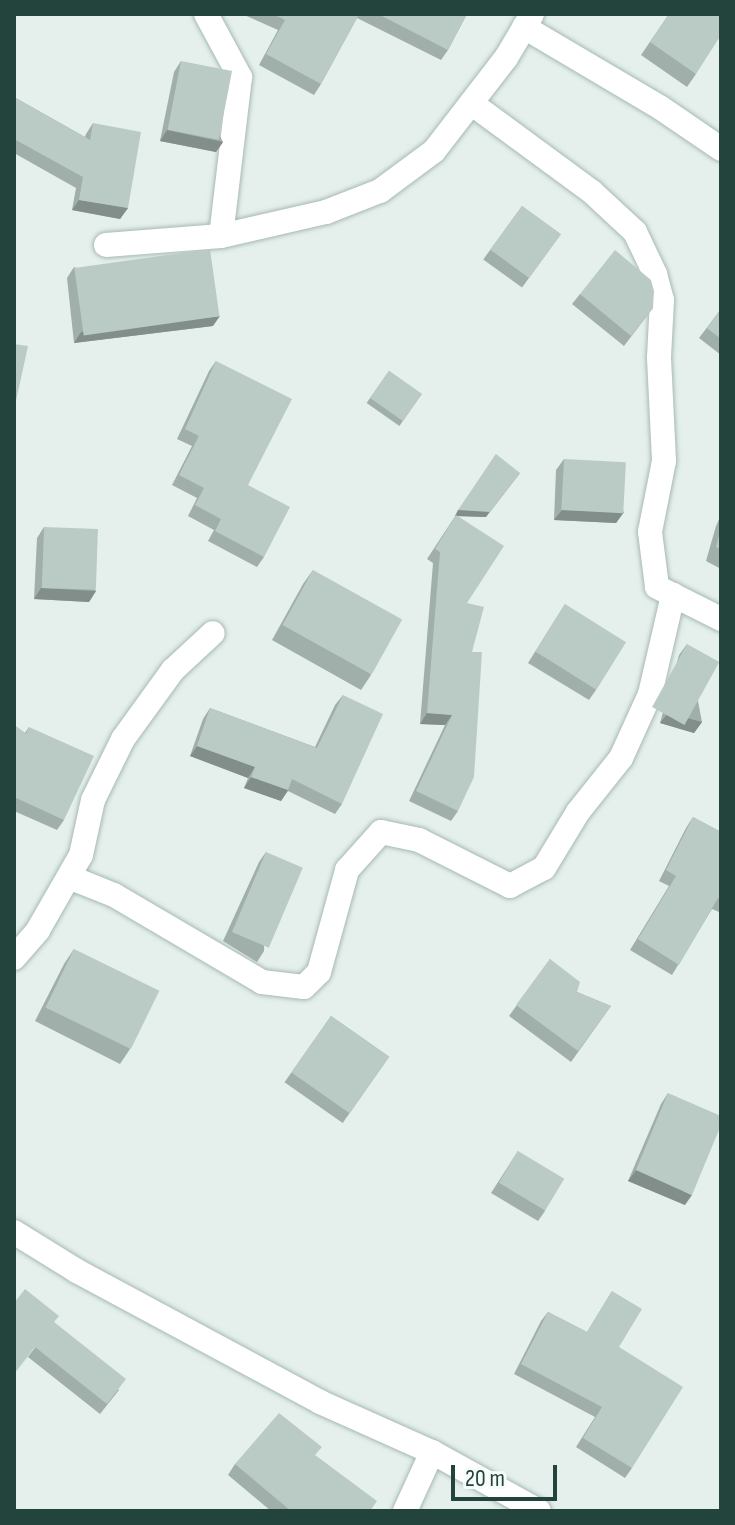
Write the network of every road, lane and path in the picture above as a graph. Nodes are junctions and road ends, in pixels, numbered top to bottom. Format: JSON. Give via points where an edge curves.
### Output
{"nodes":[{"id":1,"x":206,"y":14,"type":"edge"},
{"id":2,"x":528,"y":20,"type":"edge"},
{"id":3,"x":471,"y":103,"type":"junction"},
{"id":4,"x":721,"y":149,"type":"edge"},
{"id":5,"x":221,"y":236,"type":"junction"},
{"id":6,"x":106,"y":245,"type":"dead end"},
{"id":7,"x":673,"y":595,"type":"junction"},
{"id":8,"x":721,"y":619,"type":"edge"},
{"id":9,"x":213,"y":633,"type":"dead end"},
{"id":10,"x":69,"y":877,"type":"junction"},
{"id":11,"x":14,"y":958,"type":"edge"},
{"id":12,"x":14,"y":1232,"type":"edge"},
{"id":13,"x":432,"y":1452,"type":"junction"},
{"id":14,"x":405,"y":1511,"type":"edge"},
{"id":15,"x":539,"y":1511,"type":"edge"}],
"edges":[{"from":1,"to":5,"type":"street","via":[[240,77]]},
{"from":2,"to":3,"type":"street"},
{"from":2,"to":4,"type":"street"},
{"from":3,"to":5,"type":"street","via":[[434,151],[380,191],[326,212]]},
{"from":3,"to":7,"type":"street","via":[[592,192],[635,232],[655,274],[662,300],[664,461],[650,532],[657,587]]},
{"from":5,"to":6,"type":"street"},
{"from":7,"to":8,"type":"street"},
{"from":7,"to":10,"type":"street","via":[[650,694],[621,758],[578,812],[544,868],[510,886],[419,840],[381,832],[347,870],[319,972],[304,987],[262,982],[114,895]]},
{"from":9,"to":10,"type":"street","via":[[173,670],[123,739],[93,800],[81,855]]},
{"from":10,"to":11,"type":"street","via":[[38,930]]},
{"from":12,"to":13,"type":"street","via":[[320,1402]]},
{"from":13,"to":14,"type":"street"},
{"from":13,"to":15,"type":"street"}]}
